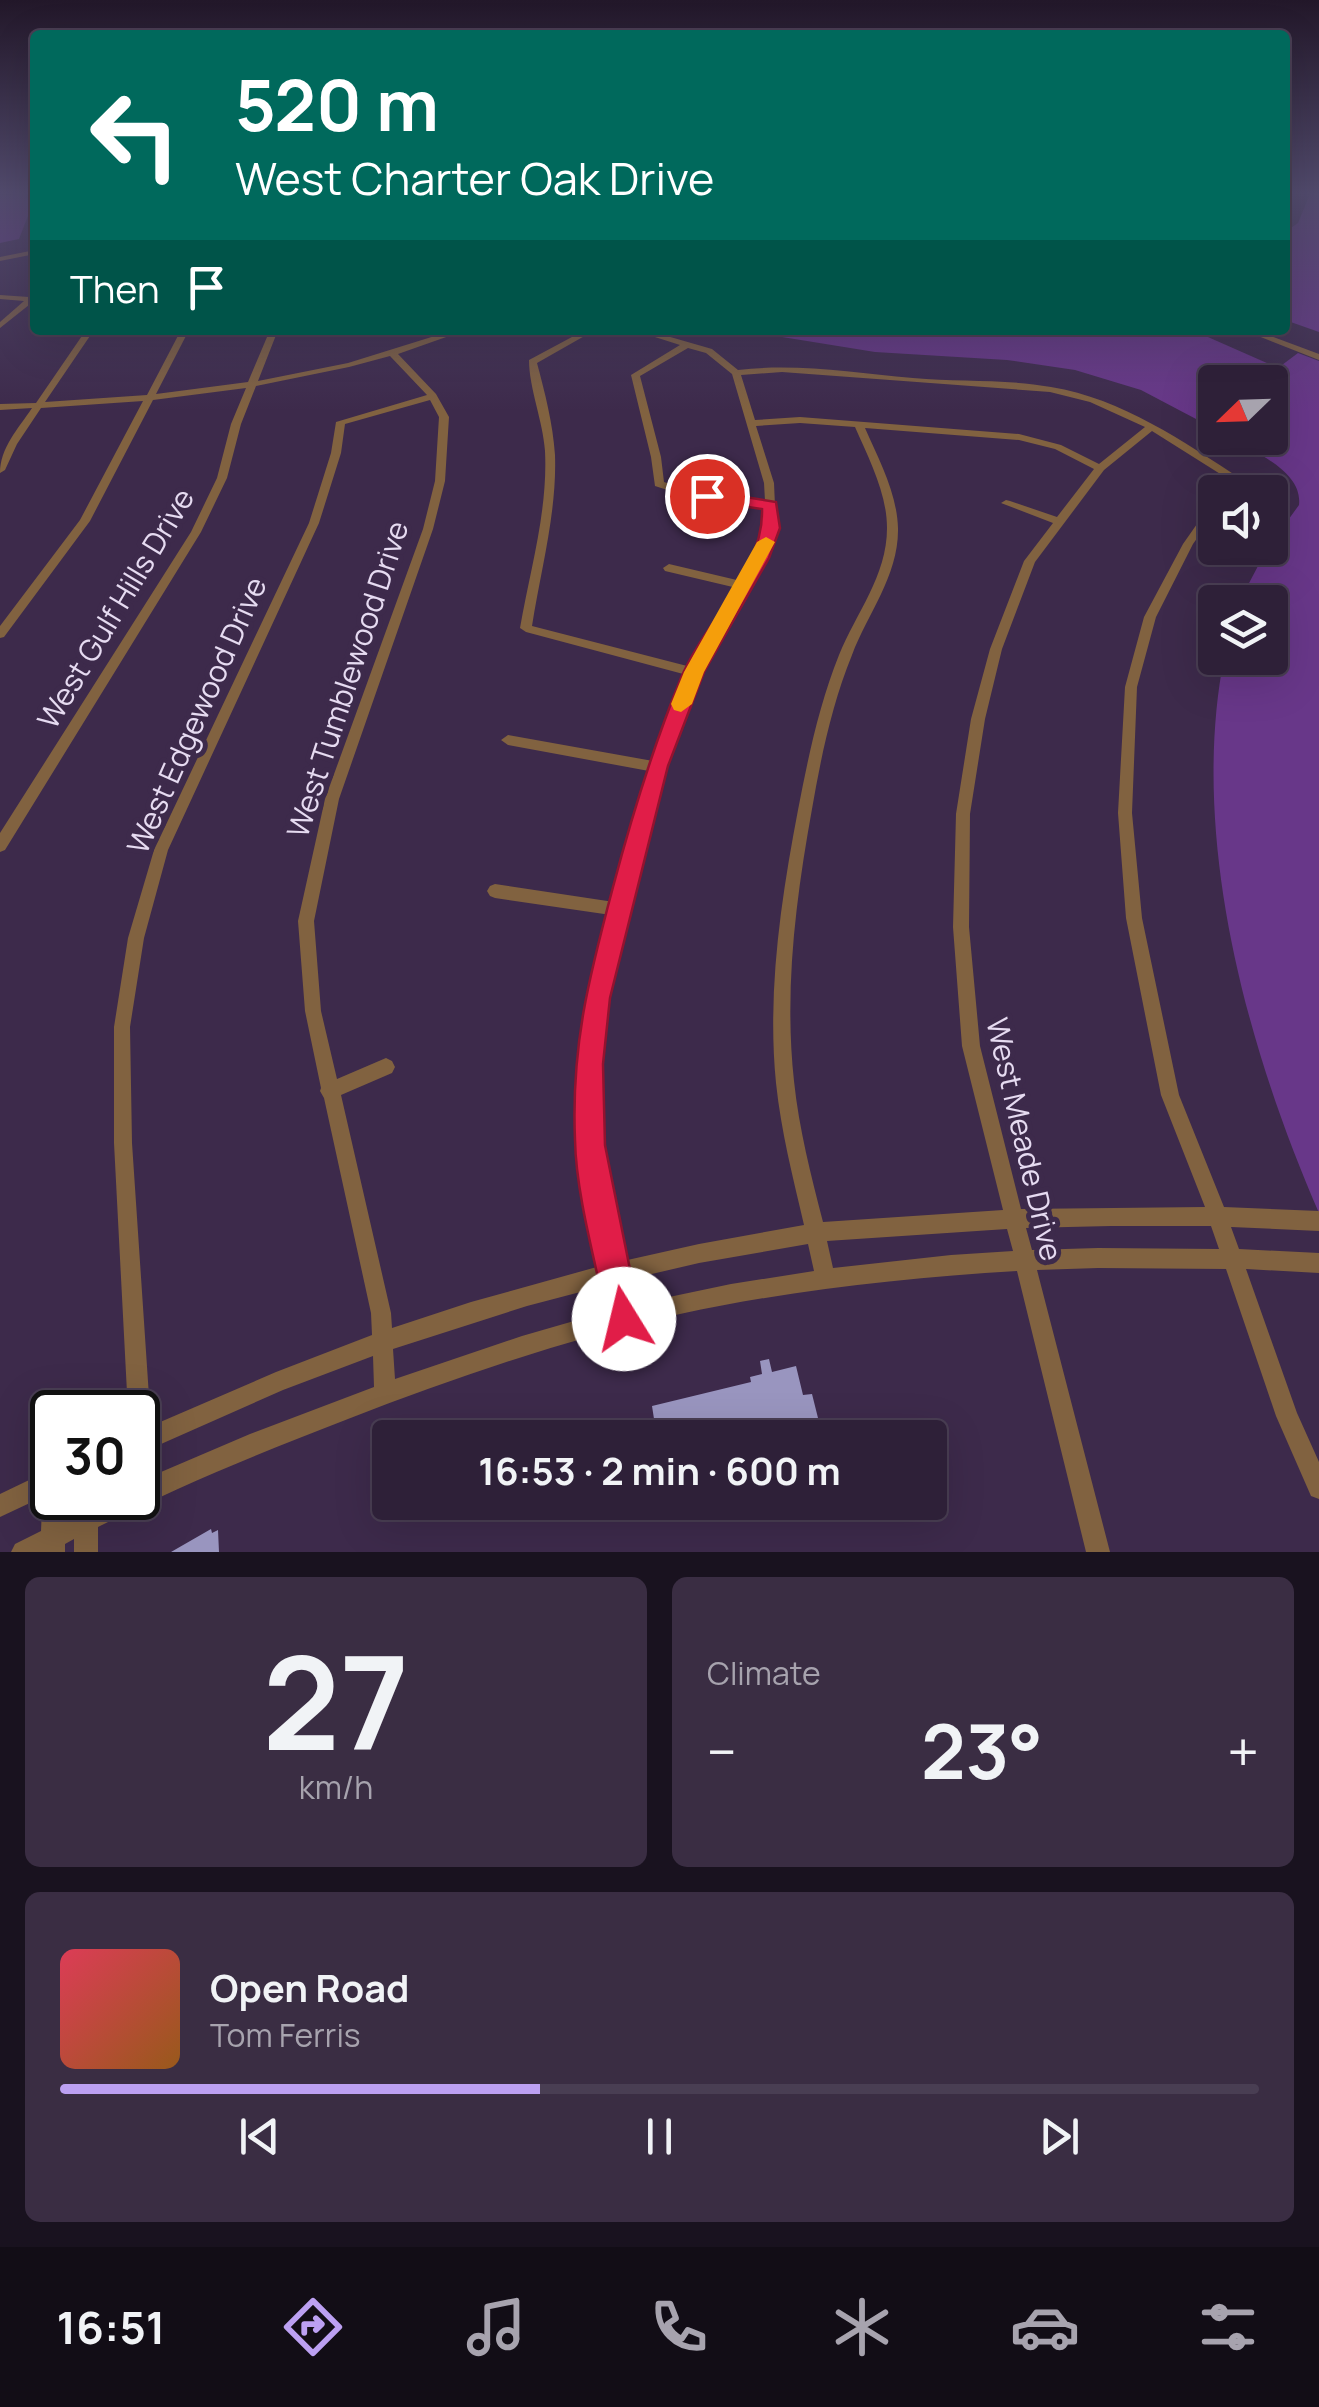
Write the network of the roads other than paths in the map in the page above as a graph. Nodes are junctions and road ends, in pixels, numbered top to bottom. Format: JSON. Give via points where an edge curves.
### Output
{"nodes":[{"id":1,"x":0,"y":297,"type":"edge"},
{"id":2,"x":30,"y":297,"type":"edge"},
{"id":3,"x":30,"y":300,"type":"edge"},
{"id":4,"x":0,"y":326,"type":"edge"},
{"id":5,"x":87,"y":335,"type":"edge"},
{"id":6,"x":181,"y":335,"type":"edge"},
{"id":7,"x":272,"y":335,"type":"edge"},
{"id":8,"x":448,"y":335,"type":"edge"},
{"id":9,"x":582,"y":335,"type":"edge"},
{"id":10,"x":655,"y":335,"type":"edge"},
{"id":11,"x":1261,"y":335,"type":"edge"},
{"id":12,"x":688,"y":344,"type":"junction"},
{"id":13,"x":393,"y":354,"type":"junction"},
{"id":14,"x":1319,"y":357,"type":"edge"},
{"id":15,"x":736,"y":373,"type":"junction"},
{"id":16,"x":251,"y":386,"type":"junction"},
{"id":17,"x":433,"y":396,"type":"junction"},
{"id":18,"x":147,"y":400,"type":"junction"},
{"id":19,"x":39,"y":406,"type":"junction"},
{"id":20,"x":0,"y":407,"type":"edge"},
{"id":21,"x":753,"y":423,"type":"junction"},
{"id":22,"x":859,"y":425,"type":"junction"},
{"id":23,"x":1152,"y":427,"type":"junction"},
{"id":24,"x":1100,"y":468,"type":"junction"},
{"id":25,"x":0,"y":470,"type":"edge"},
{"id":26,"x":1228,"y":475,"type":"edge"},
{"id":27,"x":1006,"y":503,"type":"dead end"},
{"id":28,"x":770,"y":505,"type":"junction"},
{"id":29,"x":1058,"y":521,"type":"junction"},
{"id":30,"x":1198,"y":530,"type":"edge"},
{"id":31,"x":669,"y":568,"type":"dead end"},
{"id":32,"x":742,"y":586,"type":"junction"},
{"id":33,"x":0,"y":634,"type":"edge"},
{"id":34,"x":694,"y":672,"type":"junction"},
{"id":35,"x":508,"y":740,"type":"dead end"},
{"id":36,"x":657,"y":766,"type":"junction"},
{"id":37,"x":0,"y":846,"type":"edge"},
{"id":38,"x":495,"y":891,"type":"dead end"},
{"id":39,"x":618,"y":909,"type":"junction"},
{"id":40,"x":386,"y":1067,"type":"dead end"},
{"id":41,"x":329,"y":1091,"type":"junction"},
{"id":42,"x":1217,"y":1215,"type":"junction"},
{"id":43,"x":1014,"y":1216,"type":"junction"},
{"id":44,"x":1319,"y":1220,"type":"edge"},
{"id":45,"x":817,"y":1232,"type":"junction"},
{"id":46,"x":1232,"y":1257,"type":"junction"},
{"id":47,"x":1024,"y":1261,"type":"junction"},
{"id":48,"x":1319,"y":1263,"type":"edge"},
{"id":49,"x":616,"y":1274,"type":"junction"},
{"id":50,"x":826,"y":1280,"type":"junction"},
{"id":51,"x":624,"y":1319,"type":"junction"},
{"id":52,"x":381,"y":1343,"type":"junction"},
{"id":53,"x":137,"y":1390,"type":"edge"},
{"id":54,"x":385,"y":1393,"type":"junction"},
{"id":55,"x":160,"y":1433,"type":"edge"},
{"id":56,"x":160,"y":1486,"type":"edge"},
{"id":57,"x":1319,"y":1488,"type":"edge"},
{"id":58,"x":30,"y":1491,"type":"edge"},
{"id":59,"x":0,"y":1506,"type":"edge"},
{"id":60,"x":54,"y":1520,"type":"edge"},
{"id":61,"x":76,"y":1520,"type":"edge"},
{"id":62,"x":86,"y":1520,"type":"edge"},
{"id":63,"x":53,"y":1545,"type":"edge"},
{"id":64,"x":23,"y":1552,"type":"edge"},
{"id":65,"x":86,"y":1552,"type":"edge"},
{"id":66,"x":1098,"y":1552,"type":"edge"}],
"edges":[{"from":1,"to":2,"type":"street"},
{"from":3,"to":4,"type":"street"},
{"from":5,"to":19,"type":"street"},
{"from":6,"to":18,"type":"street"},
{"from":7,"to":16,"type":"street","name":"West Gulf Hills Drive"},
{"from":8,"to":13,"type":"street"},
{"from":9,"to":34,"type":"street","via":[[532,362],[550,465],[526,628]]},
{"from":10,"to":12,"type":"street"},
{"from":11,"to":14,"type":"street"},
{"from":12,"to":15,"type":"street","via":[[720,356]]},
{"from":12,"to":28,"type":"street","via":[[635,375],[659,484]]},
{"from":13,"to":16,"type":"street"},
{"from":13,"to":17,"type":"street"},
{"from":15,"to":21,"type":"street"},
{"from":15,"to":23,"type":"street","via":[[809,368],[1032,386],[1089,398]]},
{"from":16,"to":18,"type":"street"},
{"from":16,"to":37,"type":"street","name":"West Gulf Hills Drive","via":[[222,478],[196,532]]},
{"from":17,"to":41,"type":"street","name":"West Tumblewood Drive","via":[[444,417],[440,481],[332,799],[306,921],[312,1010]]},
{"from":17,"to":53,"type":"street","name":"West Edgewood Drive","via":[[341,422],[314,523],[169,832],[146,903],[122,1027]]},
{"from":18,"to":19,"type":"street"},
{"from":18,"to":33,"type":"street","via":[[85,521]]},
{"from":19,"to":20,"type":"street"},
{"from":19,"to":25,"type":"street"},
{"from":21,"to":22,"type":"street"},
{"from":21,"to":28,"type":"street"},
{"from":22,"to":24,"type":"street","via":[[1037,440]]},
{"from":22,"to":45,"type":"street","via":[[890,503],[893,538],[887,568],[843,661],[809,784],[790,900],[784,1000],[783,1058]]},
{"from":23,"to":24,"type":"street","name":"West Meade Drive"},
{"from":23,"to":26,"type":"street"},
{"from":24,"to":29,"type":"street","name":"West Meade Drive"},
{"from":27,"to":29,"type":"street"},
{"from":28,"to":32,"type":"street","via":[[771,528]]},
{"from":29,"to":43,"type":"street","name":"West Meade Drive","via":[[1030,561],[996,649],[963,814],[961,927],[971,1046]]},
{"from":30,"to":42,"type":"street","via":[[1150,617],[1131,687],[1125,813],[1134,918],[1170,1095]]},
{"from":31,"to":32,"type":"street"},
{"from":32,"to":34,"type":"street"},
{"from":34,"to":36,"type":"street"},
{"from":35,"to":36,"type":"street"},
{"from":36,"to":39,"type":"street"},
{"from":38,"to":39,"type":"street"},
{"from":39,"to":49,"type":"street","via":[[588,1064],[590,1145]]},
{"from":40,"to":41,"type":"street"},
{"from":41,"to":52,"type":"street","name":"West Tumblewood Drive","via":[[380,1313]]},
{"from":42,"to":43,"type":"street"},
{"from":42,"to":44,"type":"street"},
{"from":42,"to":46,"type":"street"},
{"from":43,"to":45,"type":"street"},
{"from":43,"to":47,"type":"street","name":"West Meade Drive"},
{"from":45,"to":49,"type":"street"},
{"from":45,"to":50,"type":"street"},
{"from":46,"to":47,"type":"street"},
{"from":46,"to":48,"type":"street"},
{"from":46,"to":57,"type":"street","via":[[1286,1416]]},
{"from":47,"to":50,"type":"street"},
{"from":47,"to":66,"type":"street","name":"West Meade Drive"},
{"from":49,"to":51,"type":"street"},
{"from":49,"to":52,"type":"street"},
{"from":50,"to":51,"type":"street"},
{"from":51,"to":54,"type":"street"},
{"from":52,"to":54,"type":"street","name":"West Tumblewood Drive"},
{"from":52,"to":55,"type":"street"},
{"from":54,"to":56,"type":"street"},
{"from":58,"to":59,"type":"street"},
{"from":60,"to":63,"type":"street"},
{"from":61,"to":63,"type":"street"},
{"from":62,"to":65,"type":"street"},
{"from":63,"to":64,"type":"street"}]}
